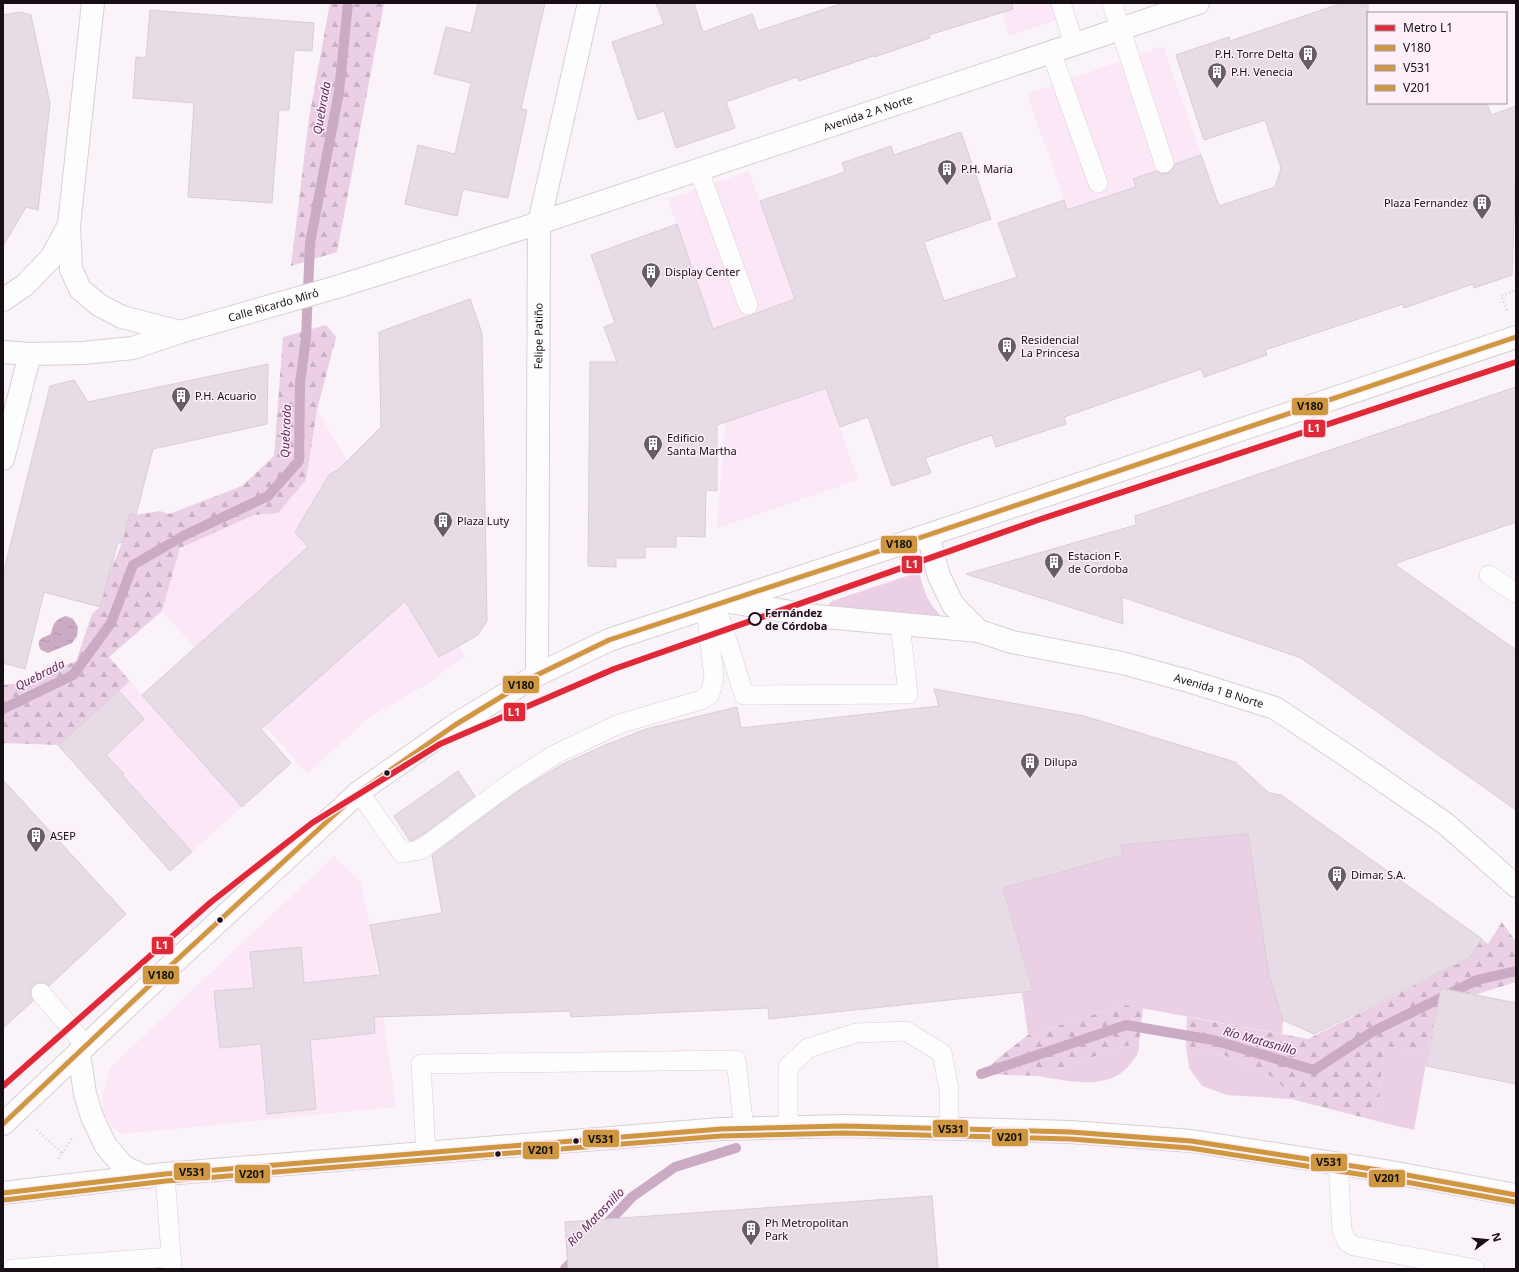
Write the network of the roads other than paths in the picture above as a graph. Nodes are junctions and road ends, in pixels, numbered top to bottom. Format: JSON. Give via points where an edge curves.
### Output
{"nodes":[{"id":1,"x":93,"y":3,"type":"edge"},
{"id":2,"x":589,"y":3,"type":"edge"},
{"id":3,"x":1060,"y":3,"type":"edge"},
{"id":4,"x":1112,"y":3,"type":"edge"},
{"id":5,"x":1198,"y":3,"type":"edge"},
{"id":6,"x":1120,"y":29,"type":"junction"},
{"id":7,"x":1074,"y":44,"type":"junction"},
{"id":8,"x":1051,"y":52,"type":"junction"},
{"id":9,"x":1164,"y":163,"type":"dead end"},
{"id":10,"x":699,"y":170,"type":"junction"},
{"id":11,"x":1098,"y":183,"type":"dead end"},
{"id":12,"x":539,"y":223,"type":"junction"},
{"id":13,"x":69,"y":225,"type":"junction"},
{"id":14,"x":3,"y":300,"type":"edge"},
{"id":15,"x":748,"y":305,"type":"dead end"},
{"id":16,"x":180,"y":332,"type":"junction"},
{"id":17,"x":1516,"y":337,"type":"edge"},
{"id":18,"x":3,"y":352,"type":"edge"},
{"id":19,"x":30,"y":354,"type":"junction"},
{"id":20,"x":3,"y":459,"type":"edge"},
{"id":21,"x":928,"y":535,"type":"junction"},
{"id":22,"x":1489,"y":575,"type":"dead end"},
{"id":23,"x":1516,"y":593,"type":"edge"},
{"id":24,"x":716,"y":605,"type":"junction"},
{"id":25,"x":900,"y":623,"type":"junction"},
{"id":26,"x":979,"y":631,"type":"junction"},
{"id":27,"x":537,"y":675,"type":"junction"},
{"id":28,"x":359,"y":792,"type":"junction"},
{"id":29,"x":1516,"y":886,"type":"edge"},
{"id":30,"x":41,"y":993,"type":"dead end"},
{"id":31,"x":82,"y":1049,"type":"junction"},
{"id":32,"x":10,"y":1118,"type":"edge"},
{"id":33,"x":788,"y":1128,"type":"junction"},
{"id":34,"x":949,"y":1128,"type":"junction"},
{"id":35,"x":744,"y":1129,"type":"junction"},
{"id":36,"x":426,"y":1153,"type":"junction"},
{"id":37,"x":1338,"y":1164,"type":"junction"},
{"id":38,"x":156,"y":1175,"type":"junction"},
{"id":39,"x":1510,"y":1190,"type":"edge"},
{"id":40,"x":3,"y":1192,"type":"edge"},
{"id":41,"x":172,"y":1263,"type":"edge"},
{"id":42,"x":13,"y":1269,"type":"edge"},
{"id":43,"x":1475,"y":1269,"type":"edge"}],
"edges":[{"from":1,"to":13,"type":"main road"},
{"from":2,"to":12,"type":"main road","name":"Felipe Patiño"},
{"from":3,"to":7,"type":"lane"},
{"from":4,"to":6,"type":"lane"},
{"from":5,"to":6,"type":"main road","name":"Avenida 2 A Norte"},
{"from":6,"to":7,"type":"main road","name":"Avenida 2 A Norte"},
{"from":6,"to":9,"type":"lane"},
{"from":7,"to":8,"type":"main road","name":"Avenida 2 A Norte"},
{"from":8,"to":10,"type":"main road","name":"Avenida 2 A Norte"},
{"from":8,"to":11,"type":"lane"},
{"from":10,"to":12,"type":"main road","name":"Avenida 2 A Norte"},
{"from":10,"to":15,"type":"lane"},
{"from":12,"to":16,"type":"main road","name":"Calle Ricardo Miró","via":[[337,287]]},
{"from":12,"to":27,"type":"main road","name":"Felipe Patiño"},
{"from":13,"to":14,"type":"main road","via":[[51,258],[25,285]]},
{"from":13,"to":16,"type":"main road","via":[[71,269],[80,289],[99,305],[122,317]]},
{"from":16,"to":19,"type":"main road","name":"Calle Ricardo Miró","via":[[133,348],[83,353]]},
{"from":17,"to":21,"type":"main road"},
{"from":18,"to":19,"type":"main road","name":"Calle Ricardo Miró"},
{"from":19,"to":20,"type":"main road"},
{"from":21,"to":24,"type":"main road"},
{"from":21,"to":26,"type":"main road","name":"Avenida 1 B Norte","via":[[939,576],[953,605]]},
{"from":22,"to":23,"type":"lane"},
{"from":24,"to":25,"type":"main road"},
{"from":24,"to":25,"type":"lane","via":[[744,695],[908,694]]},
{"from":24,"to":27,"type":"main road","via":[[609,640]]},
{"from":24,"to":28,"type":"lane","via":[[714,677],[710,694],[701,700],[619,724],[554,755],[511,782],[420,850],[402,853]]},
{"from":25,"to":26,"type":"main road"},
{"from":26,"to":29,"type":"main road","name":"Avenida 1 B Norte","via":[[1012,642],[1122,662],[1275,708],[1446,824]]},
{"from":27,"to":28,"type":"main road","via":[[455,725]]},
{"from":28,"to":31,"type":"main road"},
{"from":30,"to":31,"type":"lane"},
{"from":31,"to":32,"type":"main road"},
{"from":31,"to":38,"type":"main road","via":[[85,1094],[92,1117],[106,1146],[124,1167]]},
{"from":33,"to":34,"type":"main road"},
{"from":33,"to":34,"type":"lane","via":[[788,1067],[808,1048],[856,1033],[906,1031],[942,1053],[949,1088]]},
{"from":33,"to":35,"type":"main road"},
{"from":34,"to":37,"type":"main road","via":[[1070,1132],[1190,1141]]},
{"from":35,"to":36,"type":"main road"},
{"from":35,"to":36,"type":"lane","via":[[736,1060],[421,1064]]},
{"from":36,"to":38,"type":"main road"},
{"from":37,"to":39,"type":"main road"},
{"from":37,"to":43,"type":"lane","via":[[1342,1230],[1347,1242],[1354,1246]]},
{"from":38,"to":40,"type":"main road"},
{"from":38,"to":41,"type":"lane"},
{"from":41,"to":42,"type":"lane"}]}
